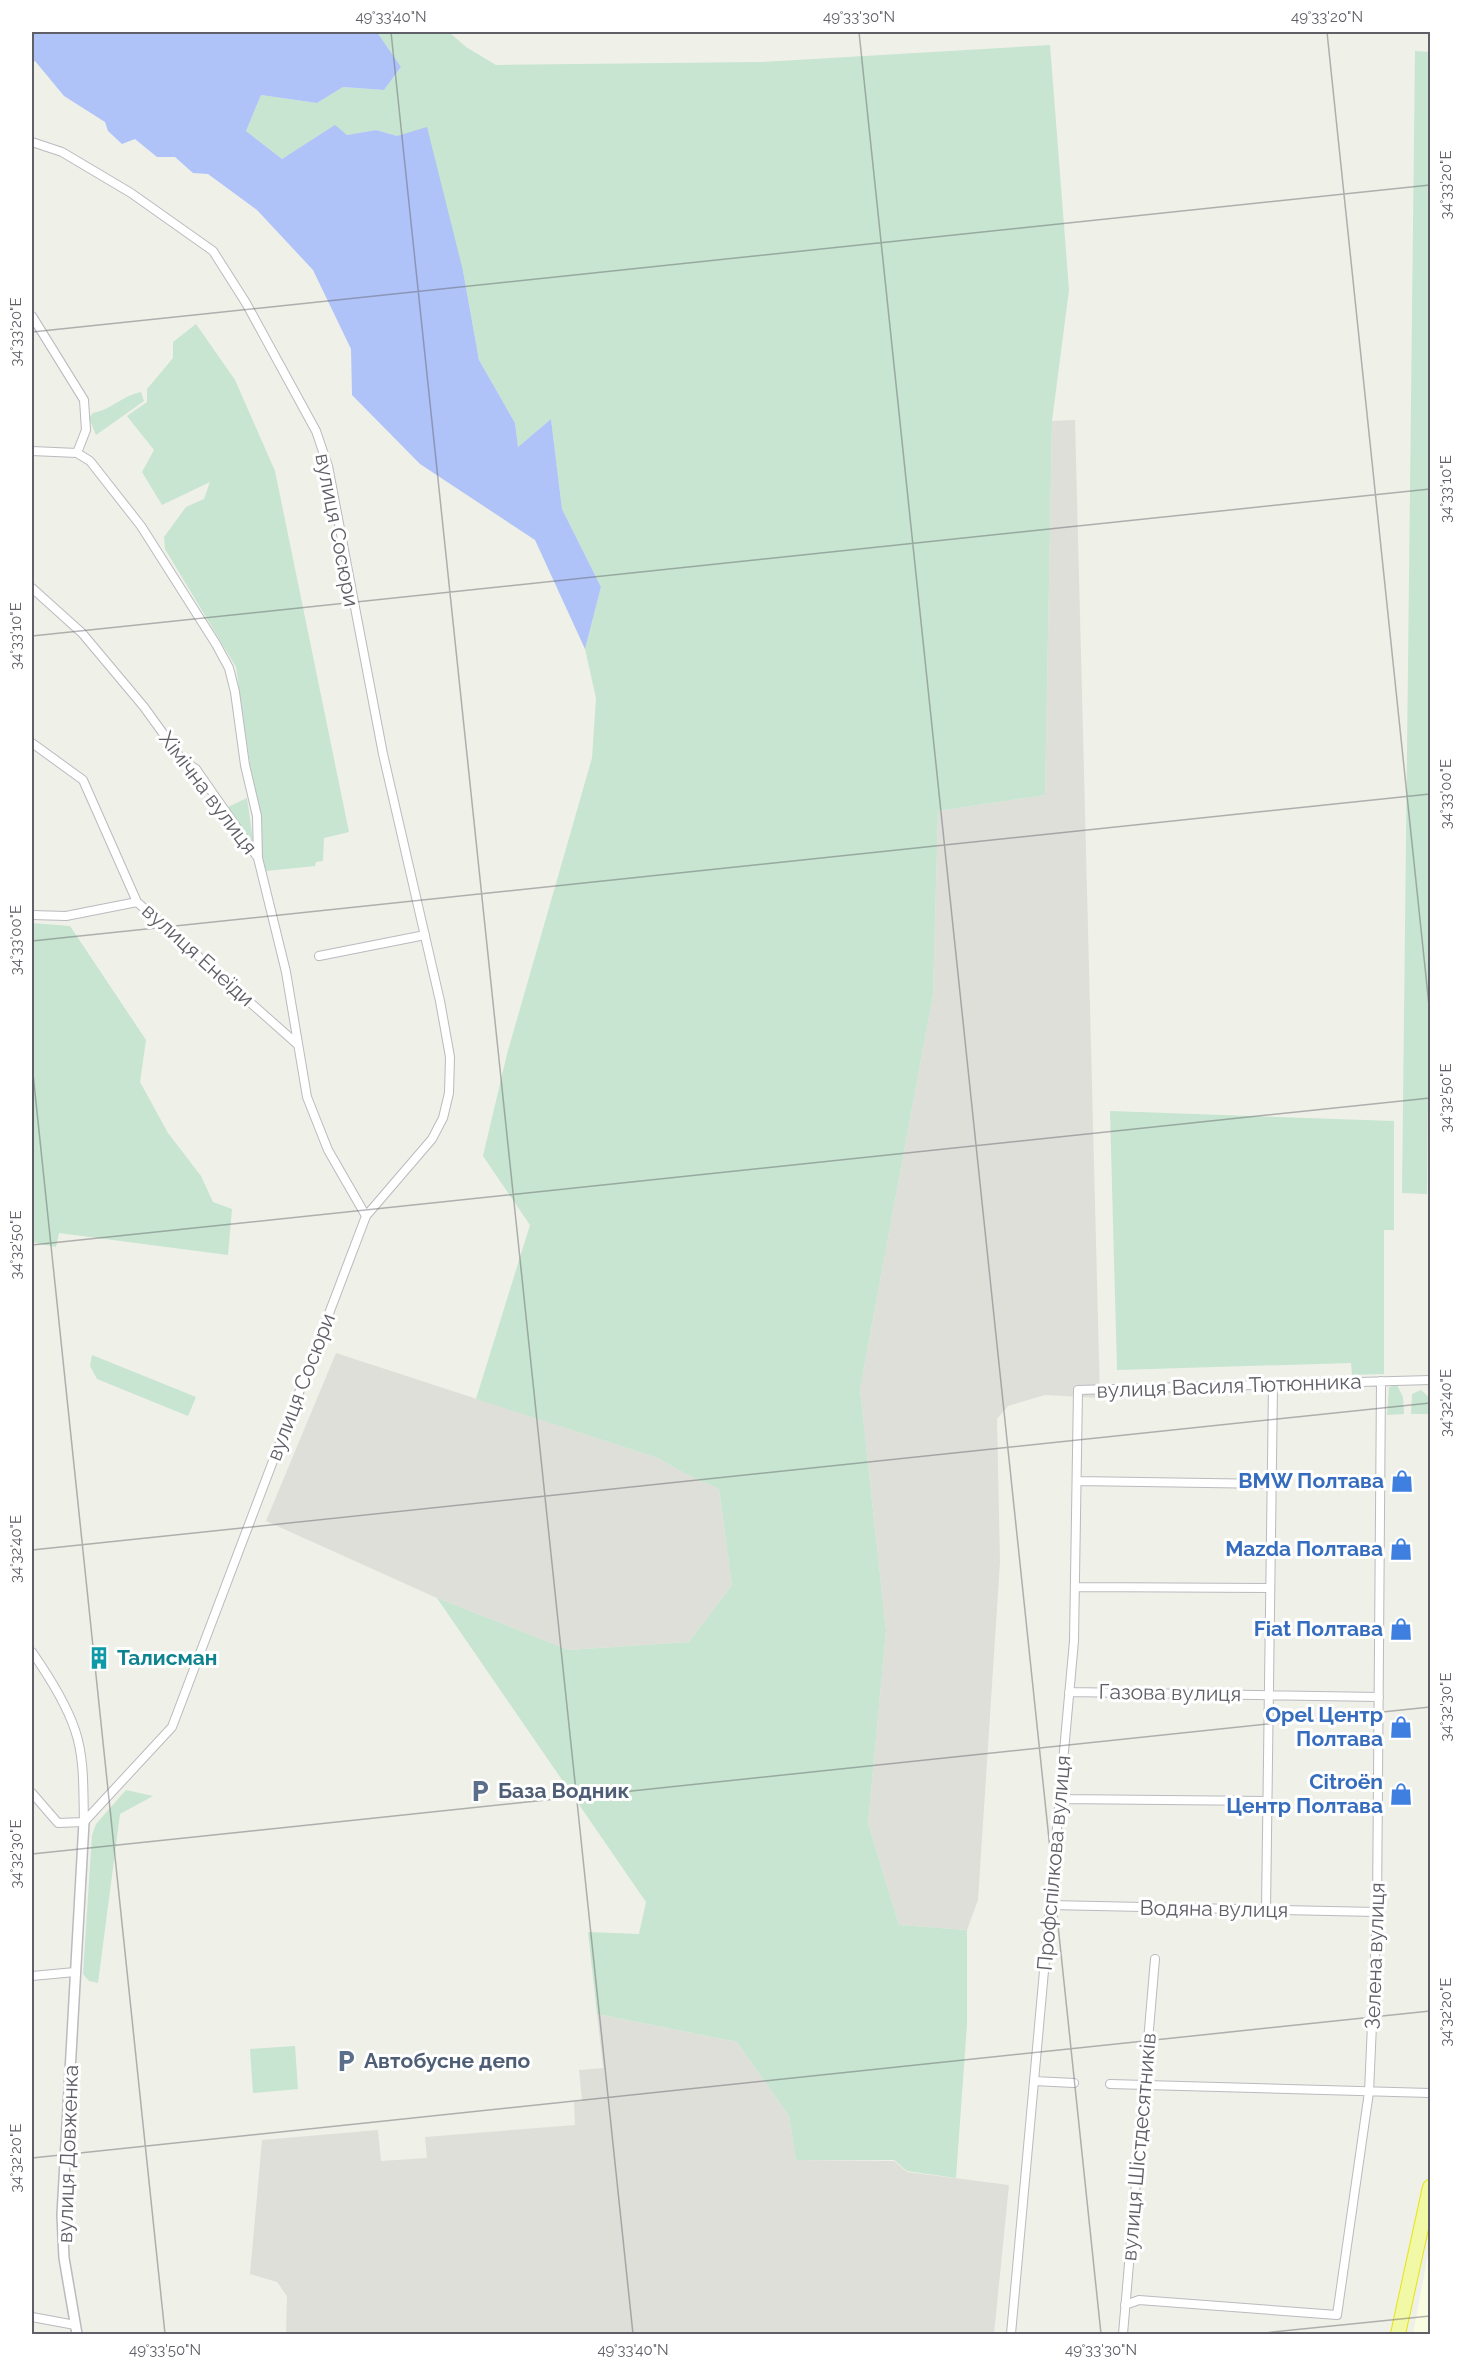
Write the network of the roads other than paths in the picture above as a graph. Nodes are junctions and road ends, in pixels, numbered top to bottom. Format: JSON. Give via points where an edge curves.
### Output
{"nodes":[{"id":1,"x":32,"y":142,"type":"edge"},
{"id":2,"x":32,"y":316,"type":"edge"},
{"id":3,"x":32,"y":451,"type":"edge"},
{"id":4,"x":77,"y":453,"type":"junction"},
{"id":5,"x":32,"y":588,"type":"edge"},
{"id":6,"x":32,"y":743,"type":"edge"},
{"id":7,"x":258,"y":858,"type":"junction"},
{"id":8,"x":137,"y":902,"type":"junction"},
{"id":9,"x":32,"y":915,"type":"edge"},
{"id":10,"x":425,"y":935,"type":"junction"},
{"id":11,"x":319,"y":956,"type":"dead end"},
{"id":12,"x":297,"y":1044,"type":"junction"},
{"id":13,"x":366,"y":1216,"type":"junction"},
{"id":14,"x":1431,"y":1380,"type":"edge"},
{"id":15,"x":1380,"y":1382,"type":"junction"},
{"id":16,"x":1273,"y":1385,"type":"junction"},
{"id":17,"x":1078,"y":1390,"type":"joint"},
{"id":18,"x":1077,"y":1481,"type":"junction"},
{"id":19,"x":1272,"y":1484,"type":"junction"},
{"id":20,"x":1075,"y":1587,"type":"junction"},
{"id":21,"x":1270,"y":1588,"type":"junction"},
{"id":22,"x":32,"y":1652,"type":"edge"},
{"id":23,"x":1069,"y":1692,"type":"junction"},
{"id":24,"x":1269,"y":1695,"type":"junction"},
{"id":25,"x":1379,"y":1697,"type":"junction"},
{"id":26,"x":32,"y":1793,"type":"edge"},
{"id":27,"x":1060,"y":1799,"type":"junction"},
{"id":28,"x":1267,"y":1801,"type":"junction"},
{"id":29,"x":84,"y":1822,"type":"junction"},
{"id":30,"x":1050,"y":1905,"type":"junction"},
{"id":31,"x":1266,"y":1910,"type":"junction"},
{"id":32,"x":1377,"y":1912,"type":"junction"},
{"id":33,"x":1155,"y":1959,"type":"dead end"},
{"id":34,"x":75,"y":1972,"type":"junction"},
{"id":35,"x":32,"y":1976,"type":"edge"},
{"id":36,"x":1034,"y":2081,"type":"junction"},
{"id":37,"x":1074,"y":2083,"type":"dead end"},
{"id":38,"x":1110,"y":2084,"type":"dead end"},
{"id":39,"x":1144,"y":2085,"type":"junction"},
{"id":40,"x":1369,"y":2092,"type":"junction"},
{"id":41,"x":1431,"y":2093,"type":"edge"},
{"id":42,"x":1431,"y":2187,"type":"edge"},
{"id":43,"x":1125,"y":2305,"type":"junction"},
{"id":44,"x":32,"y":2317,"type":"edge"},
{"id":45,"x":76,"y":2330,"type":"edge"},
{"id":46,"x":1011,"y":2334,"type":"edge"},
{"id":47,"x":1123,"y":2334,"type":"edge"},
{"id":48,"x":1398,"y":2334,"type":"edge"}],
"edges":[{"from":1,"to":10,"type":"street","name":"вулиця Сосюри","via":[[62,152],[131,193],[213,251],[316,431],[328,466],[383,754]]},
{"from":2,"to":4,"type":"street","via":[[84,400],[86,430]]},
{"from":3,"to":4,"type":"street"},
{"from":4,"to":7,"type":"street","via":[[90,461],[141,526],[229,668],[257,816]]},
{"from":5,"to":7,"type":"street","name":"Хімічна вулиця","via":[[82,633],[110,665],[183,761],[196,769]]},
{"from":6,"to":8,"type":"street","name":"вулиця Енеїди","via":[[83,780]]},
{"from":7,"to":12,"type":"street","name":"Хімічна вулиця","via":[[286,972]]},
{"from":8,"to":9,"type":"street","via":[[66,916]]},
{"from":8,"to":12,"type":"street","name":"вулиця Енеїди"},
{"from":10,"to":11,"type":"street"},
{"from":10,"to":13,"type":"street","name":"вулиця Сосюри","via":[[450,1057],[449,1093],[443,1118],[432,1139]]},
{"from":12,"to":13,"type":"street","name":"Хімічна вулиця","via":[[307,1097],[328,1150]]},
{"from":13,"to":29,"type":"street","name":"вулиця Сосюри","via":[[172,1727]]},
{"from":14,"to":15,"type":"street","name":"вулиця Василя Тютюнника"},
{"from":15,"to":16,"type":"street","name":"вулиця Василя Тютюнника"},
{"from":15,"to":25,"type":"street","name":"Зелена вулиця"},
{"from":16,"to":17,"type":"street","name":"вулиця Василя Тютюнника"},
{"from":16,"to":19,"type":"street"},
{"from":17,"to":18,"type":"street","name":"Профспілкова вулиця"},
{"from":18,"to":19,"type":"street"},
{"from":18,"to":20,"type":"street","name":"Профспілкова вулиця"},
{"from":19,"to":21,"type":"street"},
{"from":20,"to":21,"type":"street"},
{"from":20,"to":23,"type":"street","name":"Профспілкова вулиця"},
{"from":21,"to":24,"type":"street"},
{"from":22,"to":29,"type":"street","name":"вулиця Довженка","via":[[75,1730],[83,1767]]},
{"from":23,"to":24,"type":"street","name":"Газова вулиця"},
{"from":23,"to":27,"type":"street","name":"Профспілкова вулиця"},
{"from":24,"to":25,"type":"street","name":"Газова вулиця"},
{"from":24,"to":28,"type":"street"},
{"from":25,"to":32,"type":"street","name":"Зелена вулиця"},
{"from":26,"to":29,"type":"street","via":[[58,1823]]},
{"from":27,"to":28,"type":"street"},
{"from":27,"to":30,"type":"street","name":"Профспілкова вулиця"},
{"from":28,"to":31,"type":"street"},
{"from":29,"to":34,"type":"street","name":"вулиця Довженка"},
{"from":30,"to":31,"type":"street","name":"Водяна вулиця"},
{"from":30,"to":36,"type":"street","name":"Профспілкова вулиця"},
{"from":31,"to":32,"type":"street","name":"Водяна вулиця"},
{"from":32,"to":40,"type":"street","name":"Зелена вулиця"},
{"from":33,"to":39,"type":"street","name":"вулиця Шістдесятників"},
{"from":34,"to":35,"type":"street"},
{"from":34,"to":45,"type":"street","name":"вулиця Довженка","via":[[62,2215],[64,2258]]},
{"from":36,"to":37,"type":"street"},
{"from":36,"to":46,"type":"street","name":"Профспілкова вулиця"},
{"from":38,"to":39,"type":"street"},
{"from":39,"to":40,"type":"street"},
{"from":39,"to":43,"type":"street","name":"вулиця Шістдесятників"},
{"from":40,"to":41,"type":"street"},
{"from":40,"to":43,"type":"street","name":"Зелена вулиця","via":[[1337,2315],[1139,2300]]},
{"from":42,"to":48,"type":"highway"},
{"from":43,"to":47,"type":"street","name":"вулиця Шістдесятників"},
{"from":44,"to":45,"type":"street"}]}
